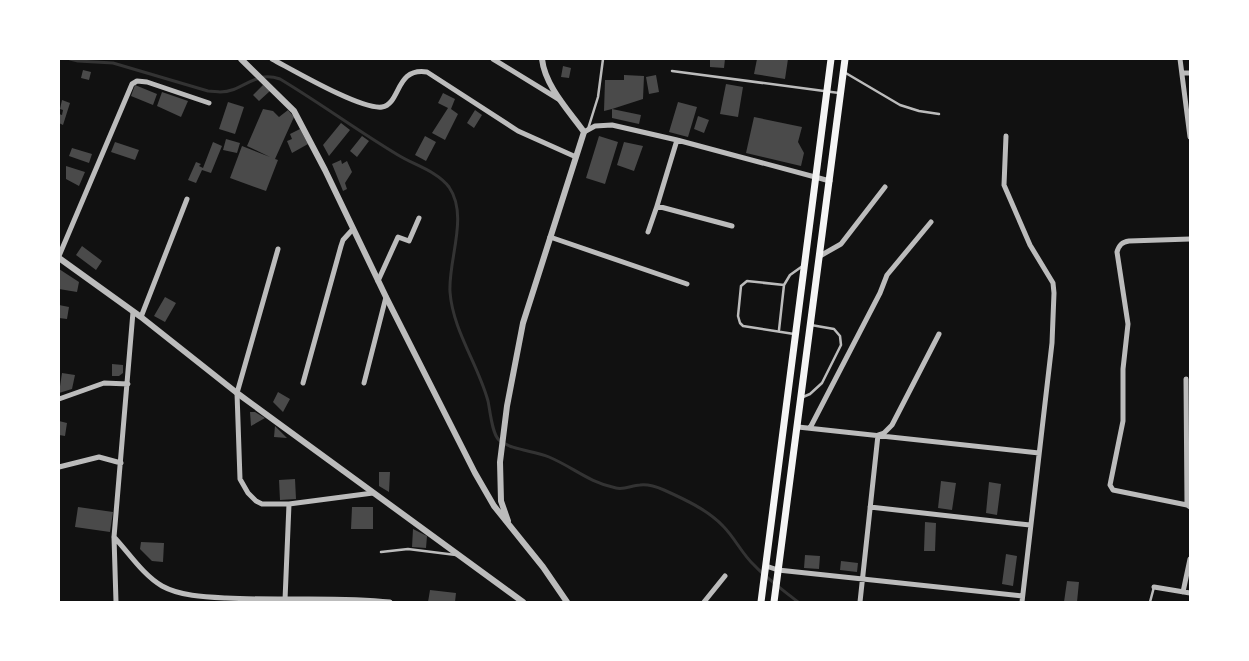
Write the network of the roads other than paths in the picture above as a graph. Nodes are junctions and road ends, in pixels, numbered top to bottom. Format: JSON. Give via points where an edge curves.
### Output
{"nodes":[{"id":1,"x":241,"y":59,"type":"edge"},
{"id":2,"x":272,"y":59,"type":"edge"},
{"id":3,"x":493,"y":59,"type":"edge"},
{"id":4,"x":542,"y":59,"type":"edge"},
{"id":5,"x":603,"y":59,"type":"edge"},
{"id":6,"x":831,"y":59,"type":"edge"},
{"id":7,"x":845,"y":59,"type":"edge"},
{"id":8,"x":1180,"y":59,"type":"edge"},
{"id":9,"x":672,"y":71,"type":"dead end"},
{"id":10,"x":844,"y":72,"type":"junction"},
{"id":11,"x":1182,"y":73,"type":"junction"},
{"id":12,"x":1190,"y":73,"type":"edge"},
{"id":13,"x":827,"y":91,"type":"junction"},
{"id":14,"x":841,"y":93,"type":"junction"},
{"id":15,"x":562,"y":102,"type":"junction"},
{"id":16,"x":209,"y":103,"type":"dead end"},
{"id":17,"x":940,"y":114,"type":"dead end"},
{"id":18,"x":586,"y":130,"type":"junction"},
{"id":19,"x":1006,"y":136,"type":"dead end"},
{"id":20,"x":1190,"y":137,"type":"edge"},
{"id":21,"x":678,"y":140,"type":"junction"},
{"id":22,"x":576,"y":157,"type":"junction"},
{"id":23,"x":816,"y":177,"type":"junction"},
{"id":24,"x":830,"y":181,"type":"junction"},
{"id":25,"x":885,"y":187,"type":"dead end"},
{"id":26,"x":187,"y":198,"type":"dead end"},
{"id":27,"x":658,"y":206,"type":"junction"},
{"id":28,"x":419,"y":218,"type":"dead end"},
{"id":29,"x":931,"y":222,"type":"dead end"},
{"id":30,"x":732,"y":226,"type":"dead end"},
{"id":31,"x":353,"y":229,"type":"junction"},
{"id":32,"x":648,"y":232,"type":"dead end"},
{"id":33,"x":550,"y":237,"type":"junction"},
{"id":34,"x":1190,"y":239,"type":"edge"},
{"id":35,"x":278,"y":249,"type":"dead end"},
{"id":36,"x":820,"y":256,"type":"junction"},
{"id":37,"x":59,"y":257,"type":"edge"},
{"id":38,"x":805,"y":264,"type":"junction"},
{"id":39,"x":378,"y":281,"type":"junction"},
{"id":40,"x":687,"y":284,"type":"dead end"},
{"id":41,"x":784,"y":285,"type":"junction"},
{"id":42,"x":386,"y":298,"type":"junction"},
{"id":43,"x":133,"y":312,"type":"junction"},
{"id":44,"x":141,"y":317,"type":"junction"},
{"id":45,"x":811,"y":325,"type":"junction"},
{"id":46,"x":779,"y":330,"type":"junction"},
{"id":47,"x":796,"y":334,"type":"junction"},
{"id":48,"x":939,"y":334,"type":"dead end"},
{"id":49,"x":1186,"y":379,"type":"dead end"},
{"id":50,"x":303,"y":383,"type":"dead end"},
{"id":51,"x":364,"y":383,"type":"dead end"},
{"id":52,"x":128,"y":384,"type":"junction"},
{"id":53,"x":237,"y":393,"type":"junction"},
{"id":54,"x":801,"y":398,"type":"junction"},
{"id":55,"x":59,"y":400,"type":"edge"},
{"id":56,"x":798,"y":427,"type":"junction"},
{"id":57,"x":810,"y":428,"type":"junction"},
{"id":58,"x":878,"y":436,"type":"junction"},
{"id":59,"x":1039,"y":453,"type":"junction"},
{"id":60,"x":121,"y":463,"type":"junction"},
{"id":61,"x":59,"y":467,"type":"edge"},
{"id":62,"x":373,"y":492,"type":"junction"},
{"id":63,"x":289,"y":504,"type":"junction"},
{"id":64,"x":1188,"y":506,"type":"edge"},
{"id":65,"x":870,"y":507,"type":"junction"},
{"id":66,"x":1030,"y":524,"type":"junction"},
{"id":67,"x":515,"y":530,"type":"junction"},
{"id":68,"x":114,"y":537,"type":"junction"},
{"id":69,"x":381,"y":552,"type":"dead end"},
{"id":70,"x":460,"y":556,"type":"junction"},
{"id":71,"x":1190,"y":559,"type":"edge"},
{"id":72,"x":766,"y":568,"type":"junction"},
{"id":73,"x":778,"y":572,"type":"junction"},
{"id":74,"x":725,"y":576,"type":"dead end"},
{"id":75,"x":862,"y":580,"type":"junction"},
{"id":76,"x":1154,"y":587,"type":"joint"},
{"id":77,"x":1183,"y":592,"type":"junction"},
{"id":78,"x":1190,"y":593,"type":"edge"},
{"id":79,"x":1022,"y":599,"type":"edge"},
{"id":80,"x":285,"y":600,"type":"junction"},
{"id":81,"x":366,"y":601,"type":"edge"},
{"id":82,"x":762,"y":601,"type":"edge"},
{"id":83,"x":116,"y":602,"type":"edge"},
{"id":84,"x":390,"y":602,"type":"edge"},
{"id":85,"x":523,"y":602,"type":"edge"},
{"id":86,"x":567,"y":602,"type":"edge"},
{"id":87,"x":704,"y":602,"type":"edge"},
{"id":88,"x":774,"y":602,"type":"edge"},
{"id":89,"x":860,"y":602,"type":"edge"},
{"id":90,"x":1150,"y":602,"type":"edge"}],
"edges":[{"from":1,"to":31,"type":"street","via":[[292,108]]},
{"from":2,"to":22,"type":"street","via":[[323,86],[379,107],[388,104],[408,75],[416,71],[426,72],[518,131]]},
{"from":3,"to":15,"type":"street"},
{"from":4,"to":15,"type":"street","via":[[548,79]]},
{"from":5,"to":18,"type":"lane","via":[[598,97]]},
{"from":6,"to":13,"type":"main road"},
{"from":7,"to":10,"type":"main road"},
{"from":8,"to":11,"type":"street"},
{"from":9,"to":13,"type":"lane"},
{"from":10,"to":14,"type":"main road"},
{"from":10,"to":17,"type":"lane","via":[[900,104]]},
{"from":11,"to":12,"type":"street"},
{"from":11,"to":20,"type":"street"},
{"from":13,"to":14,"type":"lane"},
{"from":13,"to":23,"type":"main road"},
{"from":14,"to":24,"type":"main road"},
{"from":15,"to":18,"type":"street"},
{"from":16,"to":37,"type":"street","via":[[147,82],[132,84]]},
{"from":18,"to":21,"type":"street","via":[[612,124]]},
{"from":18,"to":22,"type":"street"},
{"from":19,"to":59,"type":"street","via":[[1004,185],[1054,288],[1052,343]]},
{"from":21,"to":23,"type":"street"},
{"from":21,"to":27,"type":"street"},
{"from":22,"to":33,"type":"street"},
{"from":23,"to":24,"type":"street"},
{"from":23,"to":38,"type":"main road"},
{"from":24,"to":36,"type":"main road"},
{"from":25,"to":36,"type":"street","via":[[840,244]]},
{"from":26,"to":44,"type":"street"},
{"from":27,"to":30,"type":"street"},
{"from":27,"to":32,"type":"street"},
{"from":28,"to":39,"type":"street","via":[[409,241],[398,237]]},
{"from":29,"to":57,"type":"street","via":[[887,275]]},
{"from":31,"to":39,"type":"street"},
{"from":31,"to":50,"type":"street","via":[[341,246]]},
{"from":33,"to":40,"type":"street"},
{"from":33,"to":67,"type":"street","via":[[521,330],[500,462],[501,501]]},
{"from":34,"to":64,"type":"street","via":[[1129,241],[1118,248],[1128,324],[1123,369],[1124,421],[1110,485],[1113,490]]},
{"from":35,"to":53,"type":"street"},
{"from":36,"to":45,"type":"main road"},
{"from":37,"to":43,"type":"street"},
{"from":38,"to":41,"type":"lane","via":[[790,275]]},
{"from":38,"to":47,"type":"main road"},
{"from":39,"to":42,"type":"street"},
{"from":41,"to":46,"type":"lane"},
{"from":41,"to":46,"type":"lane","via":[[747,281],[741,286],[740,323]]},
{"from":42,"to":51,"type":"street"},
{"from":42,"to":67,"type":"street","via":[[475,473],[494,506]]},
{"from":43,"to":44,"type":"street"},
{"from":43,"to":52,"type":"street"},
{"from":44,"to":53,"type":"street"},
{"from":45,"to":54,"type":"main road"},
{"from":45,"to":54,"type":"lane","via":[[834,329],[840,336],[841,345],[822,383]]},
{"from":46,"to":47,"type":"lane"},
{"from":47,"to":72,"type":"main road"},
{"from":48,"to":58,"type":"street","via":[[892,425]]},
{"from":49,"to":64,"type":"street"},
{"from":52,"to":55,"type":"street","via":[[104,383]]},
{"from":52,"to":60,"type":"street"},
{"from":53,"to":62,"type":"street"},
{"from":53,"to":63,"type":"street","via":[[241,482],[259,503]]},
{"from":54,"to":56,"type":"main road"},
{"from":56,"to":57,"type":"street"},
{"from":56,"to":73,"type":"main road"},
{"from":57,"to":58,"type":"street"},
{"from":58,"to":59,"type":"street"},
{"from":58,"to":65,"type":"street"},
{"from":59,"to":66,"type":"street"},
{"from":60,"to":61,"type":"street","via":[[98,457]]},
{"from":60,"to":68,"type":"street"},
{"from":62,"to":63,"type":"street"},
{"from":62,"to":70,"type":"street"},
{"from":63,"to":80,"type":"street"},
{"from":65,"to":66,"type":"street"},
{"from":65,"to":75,"type":"street"},
{"from":66,"to":79,"type":"street"},
{"from":67,"to":86,"type":"street"},
{"from":68,"to":80,"type":"street","via":[[152,578],[171,590],[213,597]]},
{"from":68,"to":83,"type":"street"},
{"from":69,"to":70,"type":"lane","via":[[408,549]]},
{"from":70,"to":85,"type":"street"},
{"from":71,"to":77,"type":"street"},
{"from":72,"to":73,"type":"street"},
{"from":72,"to":82,"type":"main road"},
{"from":73,"to":75,"type":"street"},
{"from":73,"to":88,"type":"main road"},
{"from":74,"to":87,"type":"street"},
{"from":75,"to":79,"type":"street"},
{"from":75,"to":89,"type":"street"},
{"from":76,"to":77,"type":"street"},
{"from":76,"to":90,"type":"lane"},
{"from":77,"to":78,"type":"street"},
{"from":80,"to":81,"type":"street"},
{"from":81,"to":84,"type":"street"}]}
